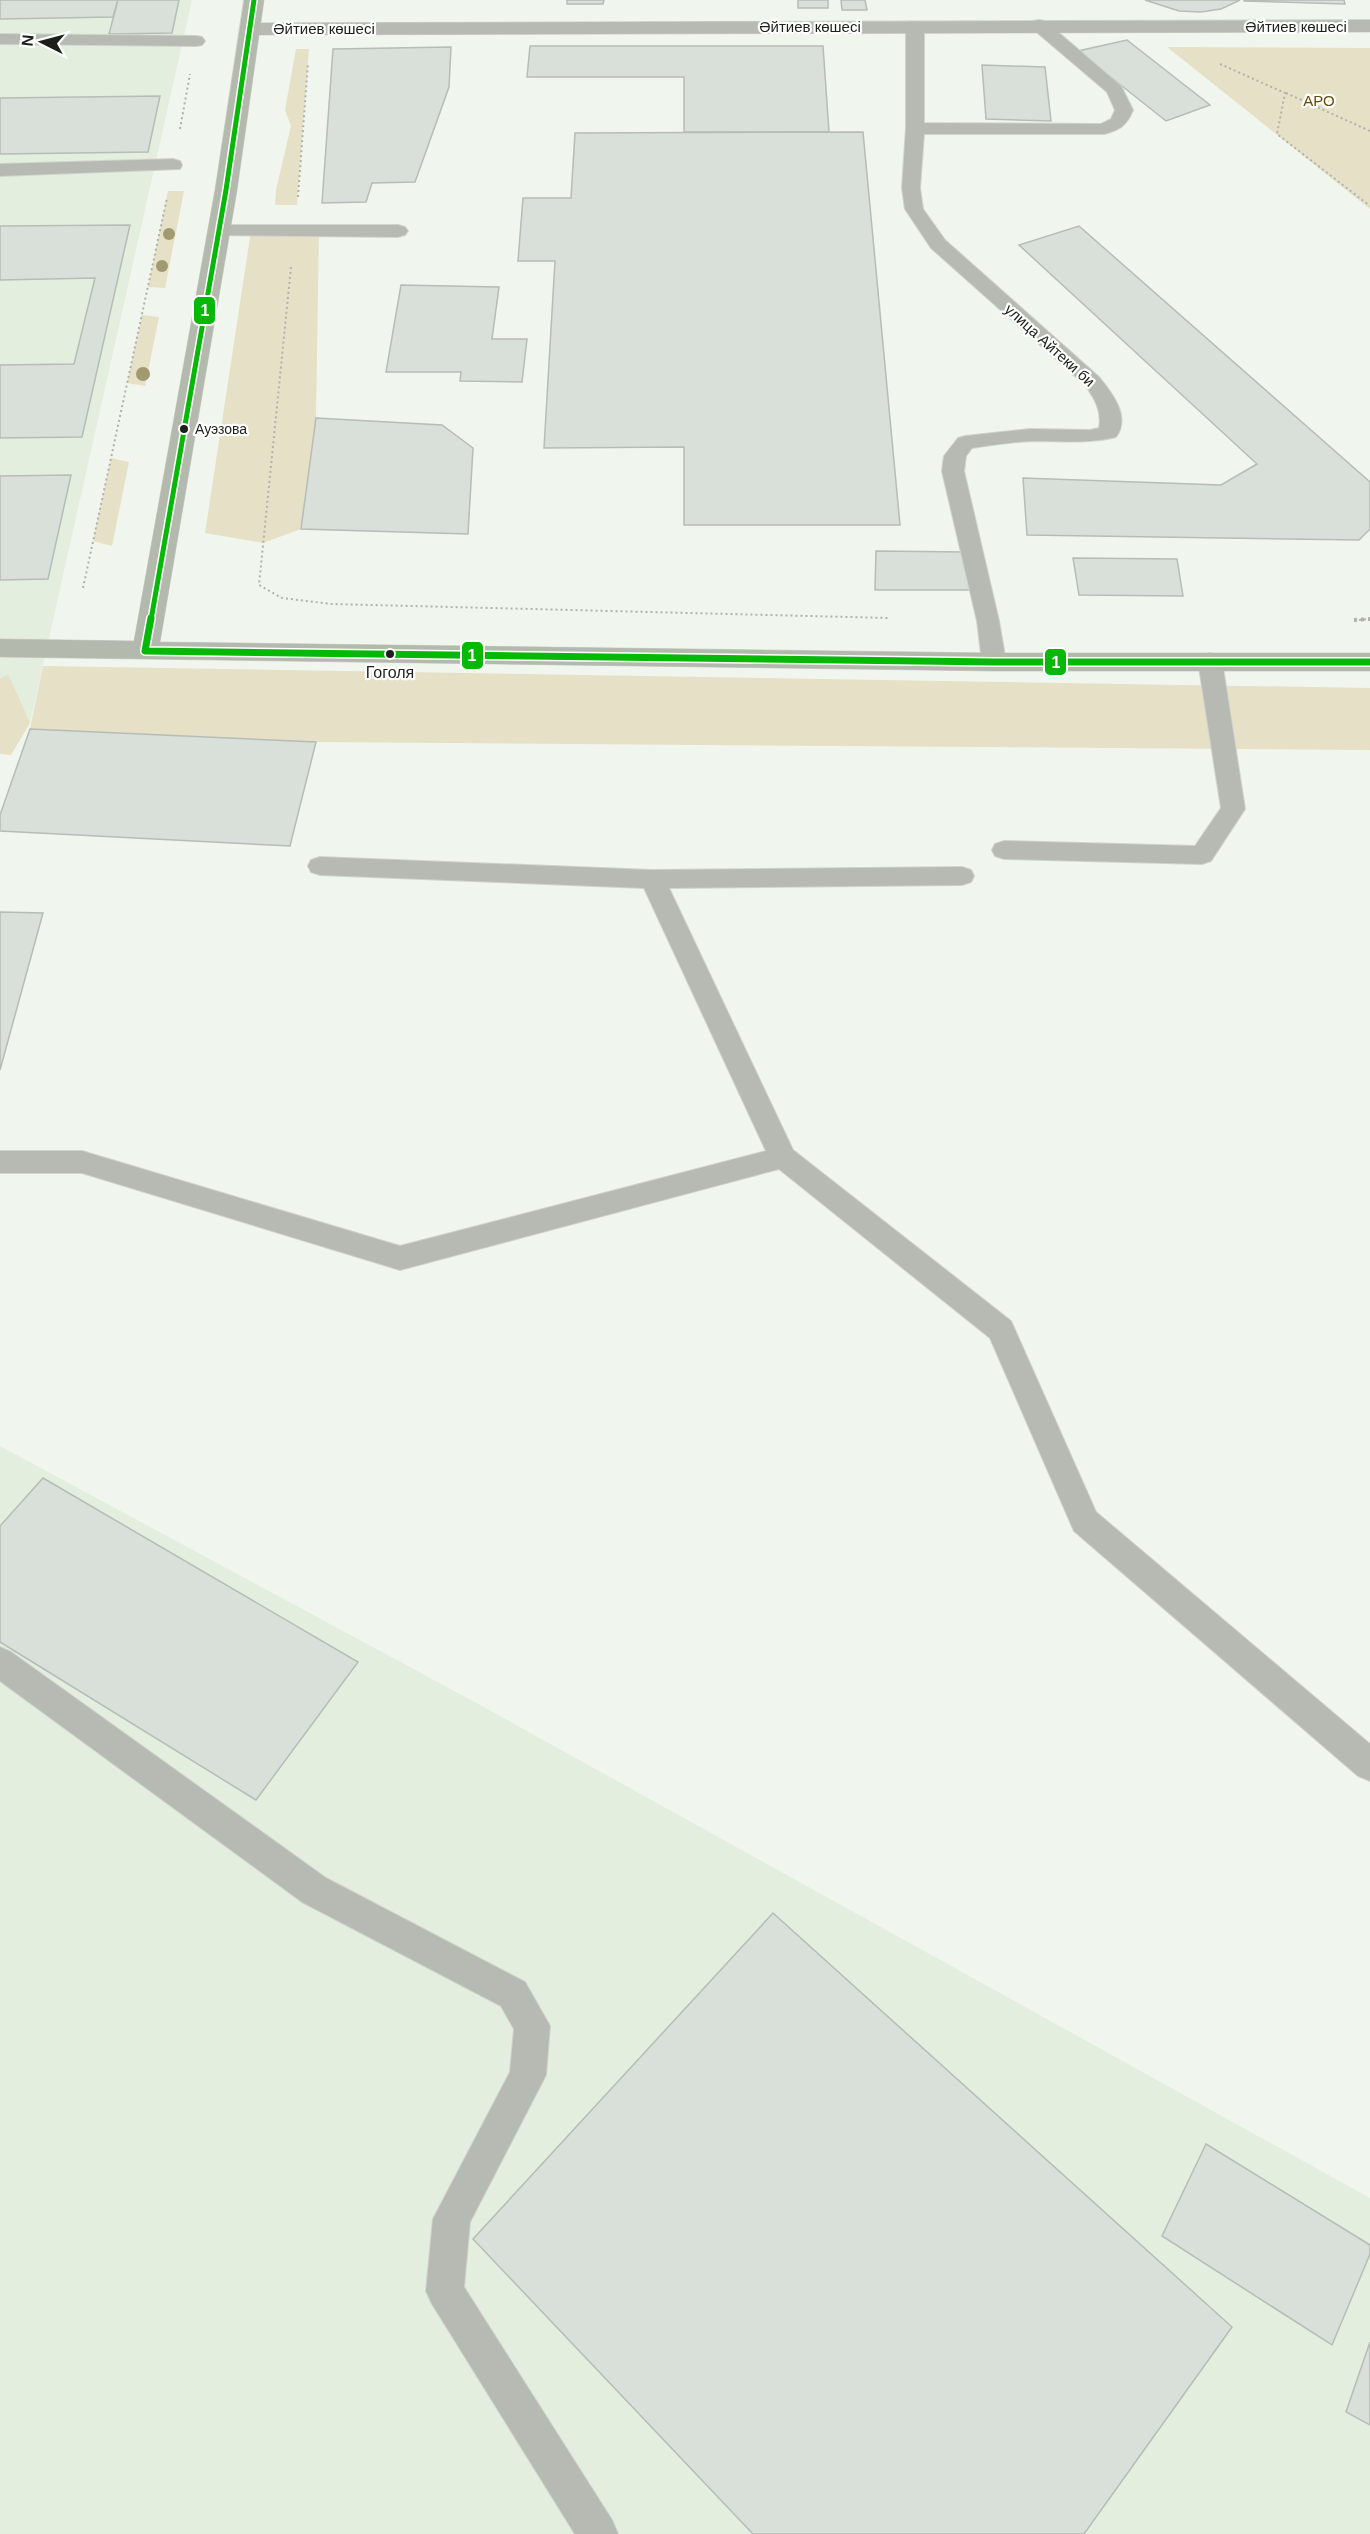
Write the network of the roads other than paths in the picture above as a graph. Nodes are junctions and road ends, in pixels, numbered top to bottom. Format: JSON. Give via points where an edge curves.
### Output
{"nodes":[{"id":1,"x":254,"y":0,"type":"edge"},
{"id":2,"x":1039,"y":25,"type":"junction"},
{"id":3,"x":915,"y":26,"type":"junction"},
{"id":4,"x":1370,"y":26,"type":"edge"},
{"id":5,"x":249,"y":28,"type":"junction"},
{"id":6,"x":0,"y":39,"type":"edge"},
{"id":7,"x":196,"y":41,"type":"road end"},
{"id":8,"x":915,"y":129,"type":"junction"},
{"id":9,"x":173,"y":165,"type":"road end"},
{"id":10,"x":0,"y":170,"type":"edge"},
{"id":11,"x":219,"y":231,"type":"junction"},
{"id":12,"x":398,"y":231,"type":"dead end"},
{"id":13,"x":0,"y":648,"type":"edge"},
{"id":14,"x":146,"y":651,"type":"junction"},
{"id":15,"x":1210,"y":661,"type":"junction"},
{"id":16,"x":994,"y":662,"type":"junction"},
{"id":17,"x":1370,"y":662,"type":"edge"},
{"id":18,"x":1004,"y":849,"type":"dead end"},
{"id":19,"x":320,"y":866,"type":"dead end"},
{"id":20,"x":962,"y":876,"type":"dead end"},
{"id":21,"x":652,"y":879,"type":"junction"},
{"id":22,"x":783,"y":1157,"type":"junction"},
{"id":23,"x":0,"y":1161,"type":"edge"},
{"id":24,"x":0,"y":1662,"type":"edge"},
{"id":25,"x":1370,"y":1766,"type":"edge"},
{"id":26,"x":598,"y":2534,"type":"edge"}],
"edges":[{"from":1,"to":5,"type":"main road"},
{"from":2,"to":3,"type":"street","name":"Әйтиев көшесі"},
{"from":2,"to":4,"type":"street","name":"Әйтиев көшесі","via":[[1060,17]]},
{"from":2,"to":8,"type":"lane","via":[[1115,90],[1124,110],[1119,122],[1104,129]]},
{"from":3,"to":5,"type":"street","name":"Әйтиев көшесі"},
{"from":3,"to":8,"type":"lane","name":"улица Айтеки би"},
{"from":5,"to":11,"type":"main road"},
{"from":6,"to":7,"type":"lane"},
{"from":8,"to":16,"type":"lane","name":"улица Айтеки би","via":[[911,188],[914,209],[922,222],[938,244],[1092,381],[1107,401],[1112,420],[1109,433],[965,442],[955,456],[953,471]]},
{"from":9,"to":10,"type":"lane"},
{"from":11,"to":12,"type":"lane"},
{"from":11,"to":14,"type":"main road"},
{"from":13,"to":14,"type":"main road"},
{"from":14,"to":16,"type":"main road"},
{"from":15,"to":16,"type":"main road"},
{"from":15,"to":17,"type":"main road"},
{"from":15,"to":18,"type":"lane","via":[[1233,809],[1202,855]]},
{"from":19,"to":21,"type":"lane"},
{"from":20,"to":21,"type":"lane"},
{"from":21,"to":22,"type":"lane"},
{"from":22,"to":23,"type":"lane","via":[[400,1258],[82,1162]]},
{"from":22,"to":25,"type":"lane","via":[[1001,1330],[1085,1521]]},
{"from":24,"to":26,"type":"lane","via":[[314,1890],[513,1994],[532,2026],[528,2075],[452,2219],[445,2291]]}]}
